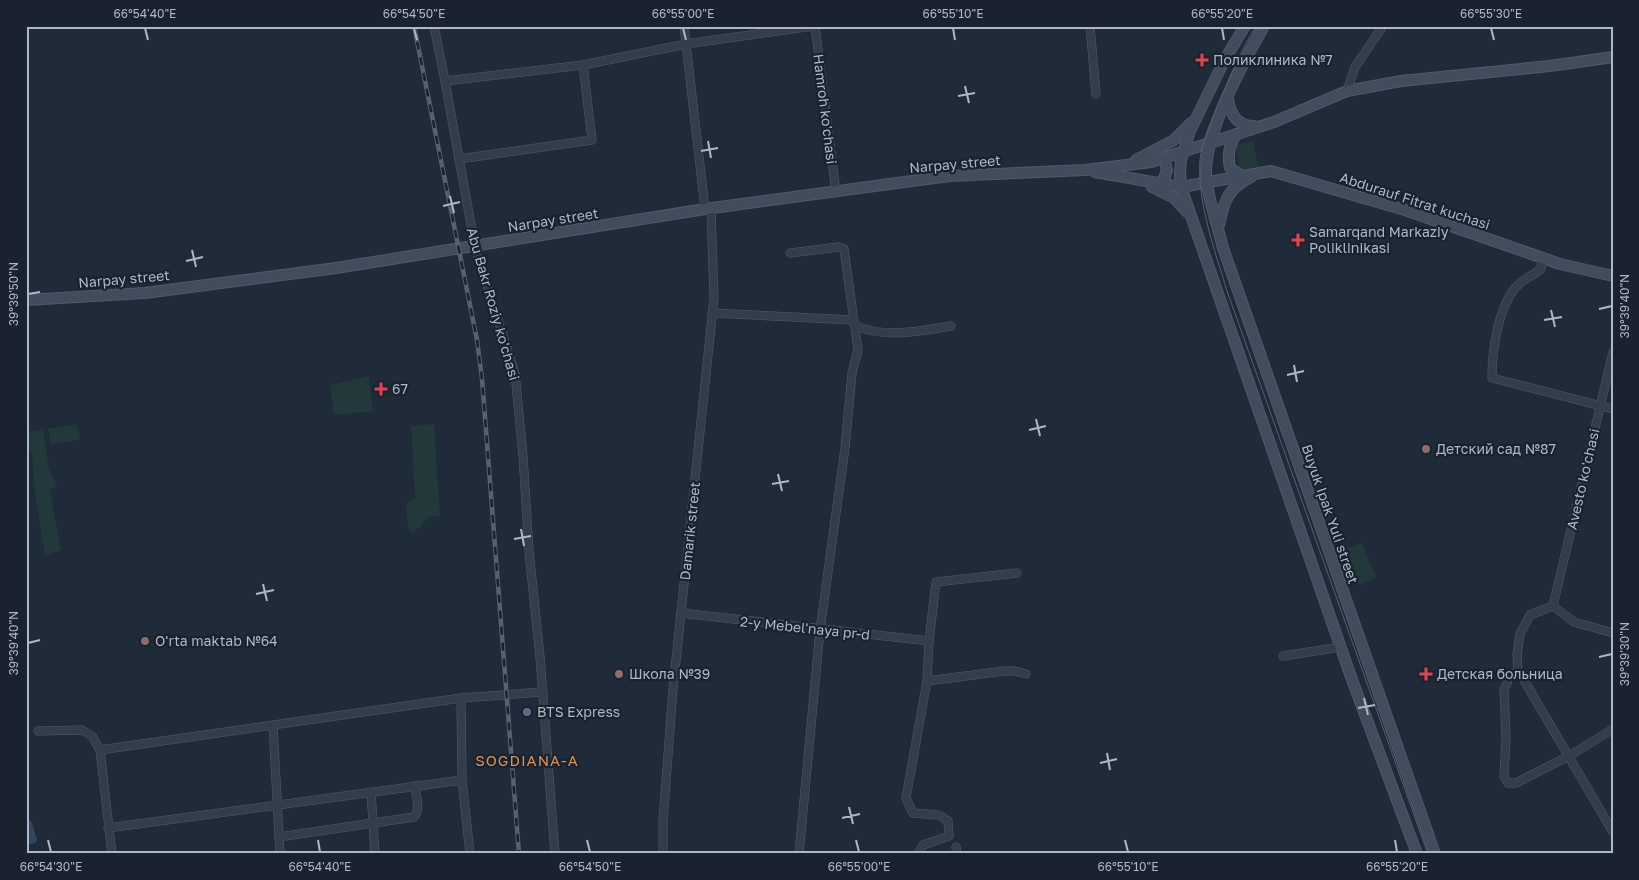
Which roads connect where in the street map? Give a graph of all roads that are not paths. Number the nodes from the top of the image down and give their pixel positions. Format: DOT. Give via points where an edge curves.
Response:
graph roads {
  1 [pos="434,26"];
  2 [pos="684,26"];
  3 [pos="814,26"];
  4 [pos="1090,26"];
  5 [pos="1245,26"];
  6 [pos="1264,26"];
  7 [pos="1383,26"];
  8 [pos="686,44"];
  9 [pos="1613,57"];
  10 [pos="582,65"];
  11 [pos="445,81"];
  12 [pos="1347,91"];
  13 [pos="1096,94"];
  14 [pos="1228,98"];
  15 [pos="1197,117"];
  16 [pos="1260,126"];
  17 [pos="1236,134"];
  18 [pos="1209,144"];
  19 [pos="1183,153"];
  20 [pos="1164,158"];
  21 [pos="459,160"];
  22 [pos="1124,165"];
  23 [pos="1085,170"];
  24 [pos="1260,173"];
  25 [pos="1242,176"];
  26 [pos="1133,179"];
  27 [pos="1207,182"];
  28 [pos="1162,185"];
  29 [pos="1181,187"];
  30 [pos="836,192"];
  31 [pos="708,209"];
  32 [pos="1191,216"];
  33 [pos="1218,228"];
  34 [pos="475,247"];
  35 [pos="790,253"];
  36 [pos="1543,257"];
  37 [pos="1613,276"];
  38 [pos="26,300"];
  39 [pos="712,313"];
  40 [pos="854,322"];
  41 [pos="951,326"];
  42 [pos="1613,352"];
  43 [pos="1600,405"];
  44 [pos="1613,408"];
  45 [pos="1017,573"];
  46 [pos="1553,606"];
  47 [pos="681,613"];
  48 [pos="820,630"];
  49 [pos="1613,633"];
  50 [pos="929,641"];
  51 [pos="1341,647"];
  52 [pos="1283,656"];
  53 [pos="1518,670"];
  54 [pos="1026,674"];
  55 [pos="927,681"];
  56 [pos="543,692"];
  57 [pos="461,698"];
  58 [pos="273,725"];
  59 [pos="1613,729"];
  60 [pos="38,731"];
  61 [pos="100,750"];
  62 [pos="1569,756"];
  63 [pos="462,780"];
  64 [pos="415,786"];
  65 [pos="371,792"];
  66 [pos="278,804"];
  67 [pos="373,823"];
  68 [pos="108,828"];
  69 [pos="1612,828"];
  70 [pos="279,837"];
  71 [pos="112,854"];
  72 [pos="280,854"];
  73 [pos="375,854"];
  74 [pos="470,854"];
  75 [pos="555,854"];
  76 [pos="662,854"];
  77 [pos="799,854"];
  78 [pos="918,854"];
  79 [pos="1417,854"];
  80 [pos="1435,854"];
  1 -- 11 [label="street, Abu Bakr Roziy ko'chasi"];
  2 -- 8 [label="street, Damarik street"];
  3 -- 8 [label="street"];
  3 -- 30 [label="street, Hamroh ko'chasi"];
  4 -- 13 [label="street"];
  5 -- 15 [label="main road"];
  6 -- 14 [label="main road, Buyuk Ipak Yuli street"];
  7 -- 12 [label="street" via="1355,68"];
  8 -- 10 [label="street"];
  8 -- 31 [label="street, Damarik street"];
  9 -- 12 [label="main road, Narpay street" via="1401,81"];
  10 -- 11 [label="street"];
  10 -- 21 [label="street" via="592,140"];
  11 -- 21 [label="street, Abu Bakr Roziy ko'chasi"];
  12 -- 16 [label="main road, Narpay street"];
  14 -- 16 [label="main road" via="1232,113 1242,125"];
  14 -- 18 [label="main road, Buyuk Ipak Yuli street"];
  15 -- 19 [label="main road"];
  15 -- 22 [label="main road" via="1174,140"];
  16 -- 17 [label="main road, Narpay street"];
  17 -- 18 [label="main road, Narpay street"];
  17 -- 25 [label="main road" via="1228,156 1230,168"];
  18 -- 19 [label="main road, Narpay street"];
  18 -- 27 [label="main road, Buyuk Ipak Yuli street"];
  19 -- 20 [label="main road, Narpay street"];
  19 -- 29 [label="main road"];
  20 -- 22 [label="main road, Narpay street"];
  20 -- 28 [label="main road" via="1167,170"];
  21 -- 34 [label="street, Abu Bakr Roziy ko'chasi"];
  22 -- 23 [label="main road, Narpay street"];
  23 -- 26 [label="main road, Narpay street"];
  23 -- 30 [label="main road, Narpay street" via="949,176"];
  24 -- 25 [label="main road, Abdurauf Fitrat kuchasi"];
  24 -- 33 [label="main road" via="1234,187 1227,197"];
  24 -- 36 [label="main road, Abdurauf Fitrat kuchasi" via="1271,171 1396,207"];
  25 -- 27 [label="main road, Abdurauf Fitrat kuchasi"];
  26 -- 28 [label="main road, Narpay street"];
  26 -- 32 [label="main road" via="1169,195"];
  27 -- 29 [label="main road, Narpay street"];
  27 -- 33 [label="main road, Buyuk Ipak Yuli street"];
  28 -- 29 [label="main road, Narpay street"];
  29 -- 32 [label="main road"];
  30 -- 31 [label="main road, Narpay street"];
  31 -- 34 [label="main road, Narpay street"];
  31 -- 39 [label="street, Damarik street" via="714,298"];
  32 -- 51 [label="main road"];
  33 -- 80 [label="main road, Buyuk Ipak Yuli street"];
  34 -- 38 [label="main road, Narpay street" via="145,293"];
  34 -- 56 [label="street, Abu Bakr Roziy ko'chasi" via="515,373 528,551"];
  35 -- 40 [label="street" via="844,249"];
  36 -- 37 [label="main road, Abdurauf Fitrat kuchasi"];
  36 -- 43 [label="street" via="1541,269 1510,295 1501,317 1492,357 1492,378"];
  39 -- 40 [label="street"];
  39 -- 47 [label="street, Damarik street"];
  40 -- 41 [label="street" via="867,331 880,333"];
  40 -- 48 [label="street" via="858,350 852,374"];
  42 -- 43 [label="street, Avesto ko'chasi"];
  43 -- 44 [label="street"];
  43 -- 46 [label="street, Avesto ko'chasi"];
  45 -- 50 [label="street" via="936,582"];
  46 -- 49 [label="street" via="1574,622"];
  46 -- 53 [label="street" via="1530,615 1520,634"];
  47 -- 48 [label="street, 2-y Mebel'naya pr-d"];
  47 -- 76 [label="street, Damarik street"];
  48 -- 50 [label="street, 2-y Mebel'naya pr-d"];
  48 -- 77 [label="street"];
  50 -- 55 [label="street"];
  51 -- 52 [label="street"];
  51 -- 79 [label="main road"];
  53 -- 62 [label="street"];
  53 -- 62 [label="street" via="1509,678 1504,690 1504,776 1508,783 1516,783"];
  54 -- 55 [label="street" via="1004,671"];
  55 -- 78 [label="street" via="906,798 913,813 938,815 948,821 948,836 923,845"];
  56 -- 57 [label="street"];
  56 -- 75 [label="street, Abu Bakr Roziy ko'chasi"];
  57 -- 58 [label="street"];
  57 -- 63 [label="street"];
  58 -- 61 [label="street"];
  58 -- 66 [label="street"];
  59 -- 62 [label="street"];
  60 -- 61 [label="street" via="82,730 92,736"];
  61 -- 68 [label="street"];
  62 -- 69 [label="street"];
  63 -- 64 [label="street"];
  63 -- 74 [label="street"];
  64 -- 65 [label="street"];
  64 -- 67 [label="street" via="418,806 414,817"];
  65 -- 66 [label="street"];
  65 -- 67 [label="street"];
  66 -- 68 [label="street"];
  66 -- 70 [label="street"];
  67 -- 70 [label="street"];
  67 -- 73 [label="street"];
  68 -- 71 [label="street"];
  70 -- 72 [label="street"];
}
